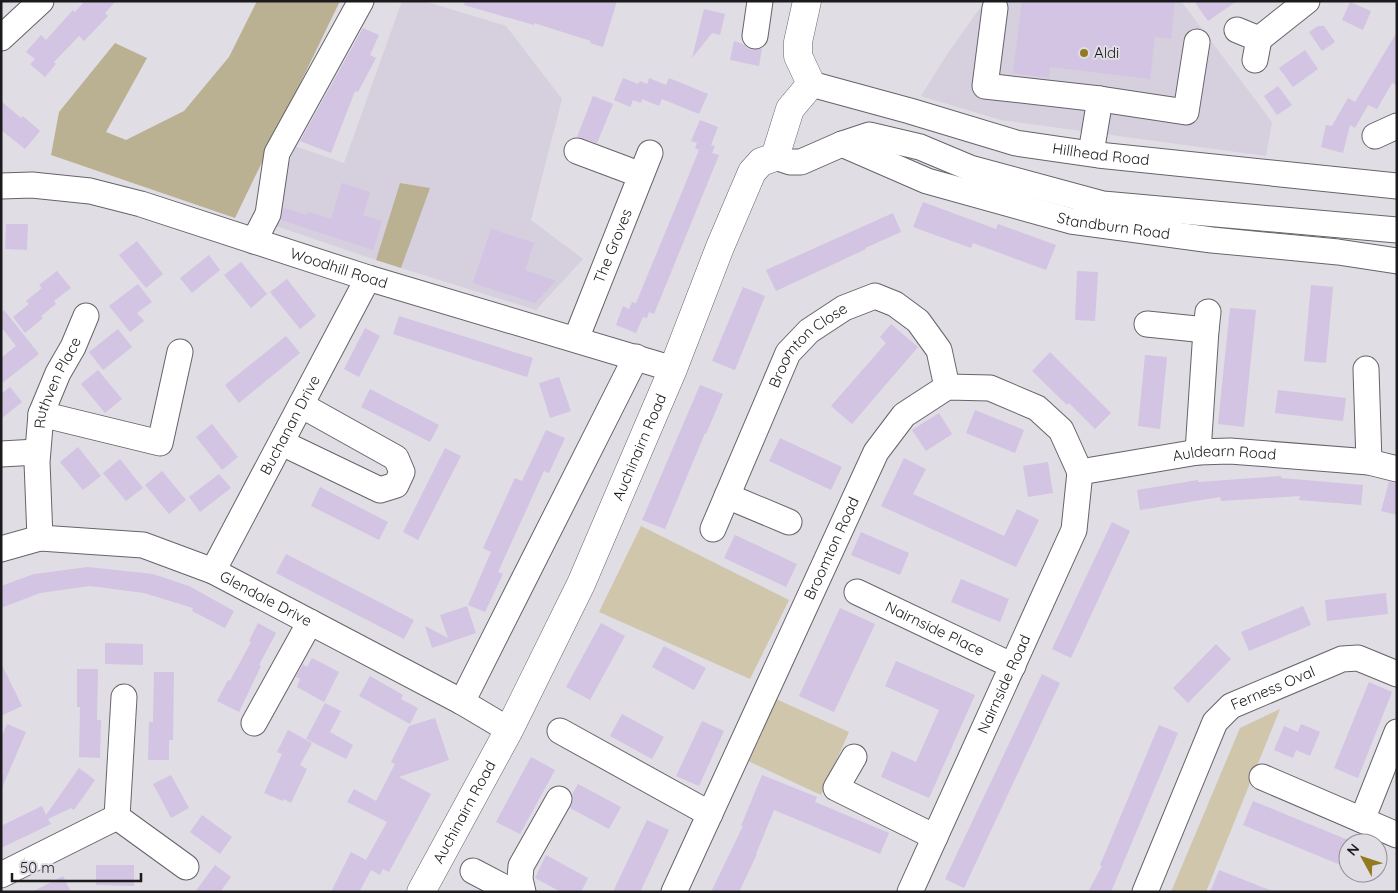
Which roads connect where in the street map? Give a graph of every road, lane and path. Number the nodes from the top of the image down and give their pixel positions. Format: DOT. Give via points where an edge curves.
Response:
graph roads {
  1 [pos="41,1"];
  2 [pos="361,1"];
  3 [pos="760,1"];
  4 [pos="807,1"];
  5 [pos="1307,1"];
  6 [pos="995,8"];
  7 [pos="755,36"];
  8 [pos="1,38"];
  9 [pos="1197,42"];
  10 [pos="1250,43"];
  11 [pos="811,84"];
  12 [pos="1100,99"];
  13 [pos="842,144"];
  14 [pos="577,151"];
  15 [pos="1091,154"];
  16 [pos="775,157"];
  17 [pos="1,186"];
  18 [pos="1397,186"];
  19 [pos="1397,230"];
  20 [pos="254,242"];
  21 [pos="1397,261"];
  22 [pos="368,278"];
  23 [pos="86,316"];
  24 [pos="1147,324"];
  25 [pos="576,340"];
  26 [pos="180,352"];
  27 [pos="636,357"];
  28 [pos="673,369"];
  29 [pos="1366,369"];
  30 [pos="948,387"];
  31 [pos="301,405"];
  32 [pos="42,414"];
  33 [pos="282,443"];
  34 [pos="37,452"];
  35 [pos="1198,452"];
  36 [pos="1,454"];
  37 [pos="1369,462"];
  38 [pos="1397,469"];
  39 [pos="1080,472"];
  40 [pos="727,496"];
  41 [pos="789,522"];
  42 [pos="713,530"];
  43 [pos="40,538"];
  44 [pos="1,549"];
  45 [pos="213,571"];
  46 [pos="857,592"];
  47 [pos="310,622"];
  48 [pos="1013,666"];
  49 [pos="1397,674"];
  50 [pos="124,697"];
  51 [pos="462,702"];
  52 [pos="254,722"];
  53 [pos="509,730"];
  54 [pos="560,731"];
  55 [pos="1397,732"];
  56 [pos="854,757"];
  57 [pos="1262,777"];
  58 [pos="560,799"];
  59 [pos="710,814"];
  60 [pos="117,817"];
  61 [pos="1362,820"];
  62 [pos="1397,835"];
  63 [pos="936,837"];
  64 [pos="186,867"];
  65 [pos="473,871"];
  66 [pos="1,875"];
  67 [pos="421,892"];
  68 [pos="513,892"];
  69 [pos="523,892"];
  70 [pos="674,892"];
  71 [pos="910,892"];
  72 [pos="1145,892"];
  1 -- 8 [label="street"];
  2 -- 20 [label="street" via="277,153 268,214"];
  3 -- 7 [label="street"];
  4 -- 11 [label="main road" via="798,56"];
  5 -- 10 [label="street"];
  6 -- 12 [label="street" via="985,86"];
  9 -- 12 [label="street" via="1186,112"];
  11 -- 15 [label="street, Hillhead Road" via="1016,143"];
  11 -- 16 [label="main road" via="790,109"];
  12 -- 15 [label="street"];
  13 -- 16 [label="street, Standburn Road" via="801,162"];
  13 -- 19 [label="street, Standburn Road" via="869,135 912,145 970,168 1103,204"];
  13 -- 21 [label="street, Standburn Road" via="927,181 1071,221"];
  14 -- 25 [label="street, The Groves" via="645,164"];
  15 -- 18 [label="street, Hillhead Road"];
  16 -- 28 [label="main road, Auchinairn Road" via="761,162 752,172"];
  17 -- 20 [label="street, Woodhill Road" via="32,185 90,191 141,204"];
  20 -- 22 [label="street, Woodhill Road"];
  22 -- 25 [label="street, Woodhill Road"];
  22 -- 31 [label="street, Buchanan Drive"];
  23 -- 32 [label="street, Ruthven Place"];
  24 -- 35 [label="street" via="1207,321"];
  25 -- 27 [label="street, Woodhill Road"];
  26 -- 32 [label="street" via="160,442"];
  27 -- 28 [label="street, Woodhill Road"];
  27 -- 51 [label="street"];
  28 -- 53 [label="main road, Auchinairn Road" via="581,584"];
  29 -- 37 [label="street"];
  30 -- 39 [label="street" via="990,388 1037,408 1061,430"];
  30 -- 40 [label="street, Broomton Close" via="939,350 918,321 896,304 875,296 844,308 809,330 788,353"];
  30 -- 59 [label="street, Broomton Road" via="904,415 876,452"];
  31 -- 33 [label="street, Buchanan Drive"];
  31 -- 33 [label="street" via="396,458 402,472 396,485 380,490"];
  32 -- 34 [label="street, Ruthven Place"];
  33 -- 45 [label="street, Buchanan Drive"];
  34 -- 36 [label="street, Ruthven Place"];
  34 -- 43 [label="street, Ruthven Place"];
  35 -- 37 [label="street, Auldearn Road" via="1230,451"];
  35 -- 39 [label="street, Auldearn Road"];
  37 -- 38 [label="street, Auldearn Road"];
  39 -- 48 [label="street, Nairnside Road" via="1074,530"];
  40 -- 41 [label="street"];
  40 -- 42 [label="street, Broomton Close"];
  43 -- 44 [label="street, Glendale Drive"];
  43 -- 45 [label="street, Glendale Drive" via="143,545"];
  45 -- 47 [label="street, Glendale Drive"];
  46 -- 48 [label="street, Nairnside Place"];
  47 -- 51 [label="street, Glendale Drive"];
  47 -- 52 [label="street"];
  48 -- 63 [label="street, Nairnside Road"];
  49 -- 72 [label="street, Ferness Oval" via="1358,658 1342,658 1231,706 1215,722"];
  50 -- 60 [label="street"];
  51 -- 53 [label="street, Glendale Drive"];
  53 -- 67 [label="main road, Auchinairn Road"];
  54 -- 59 [label="street"];
  55 -- 61 [label="street"];
  56 -- 63 [label="street" via="836,788"];
  57 -- 61 [label="street"];
  58 -- 69 [label="street" via="522,866"];
  59 -- 70 [label="street, Broomton Road"];
  60 -- 64 [label="street"];
  60 -- 66 [label="street"];
  61 -- 62 [label="street"];
  63 -- 71 [label="street, Nairnside Road"];
  65 -- 68 [label="street"];
}
